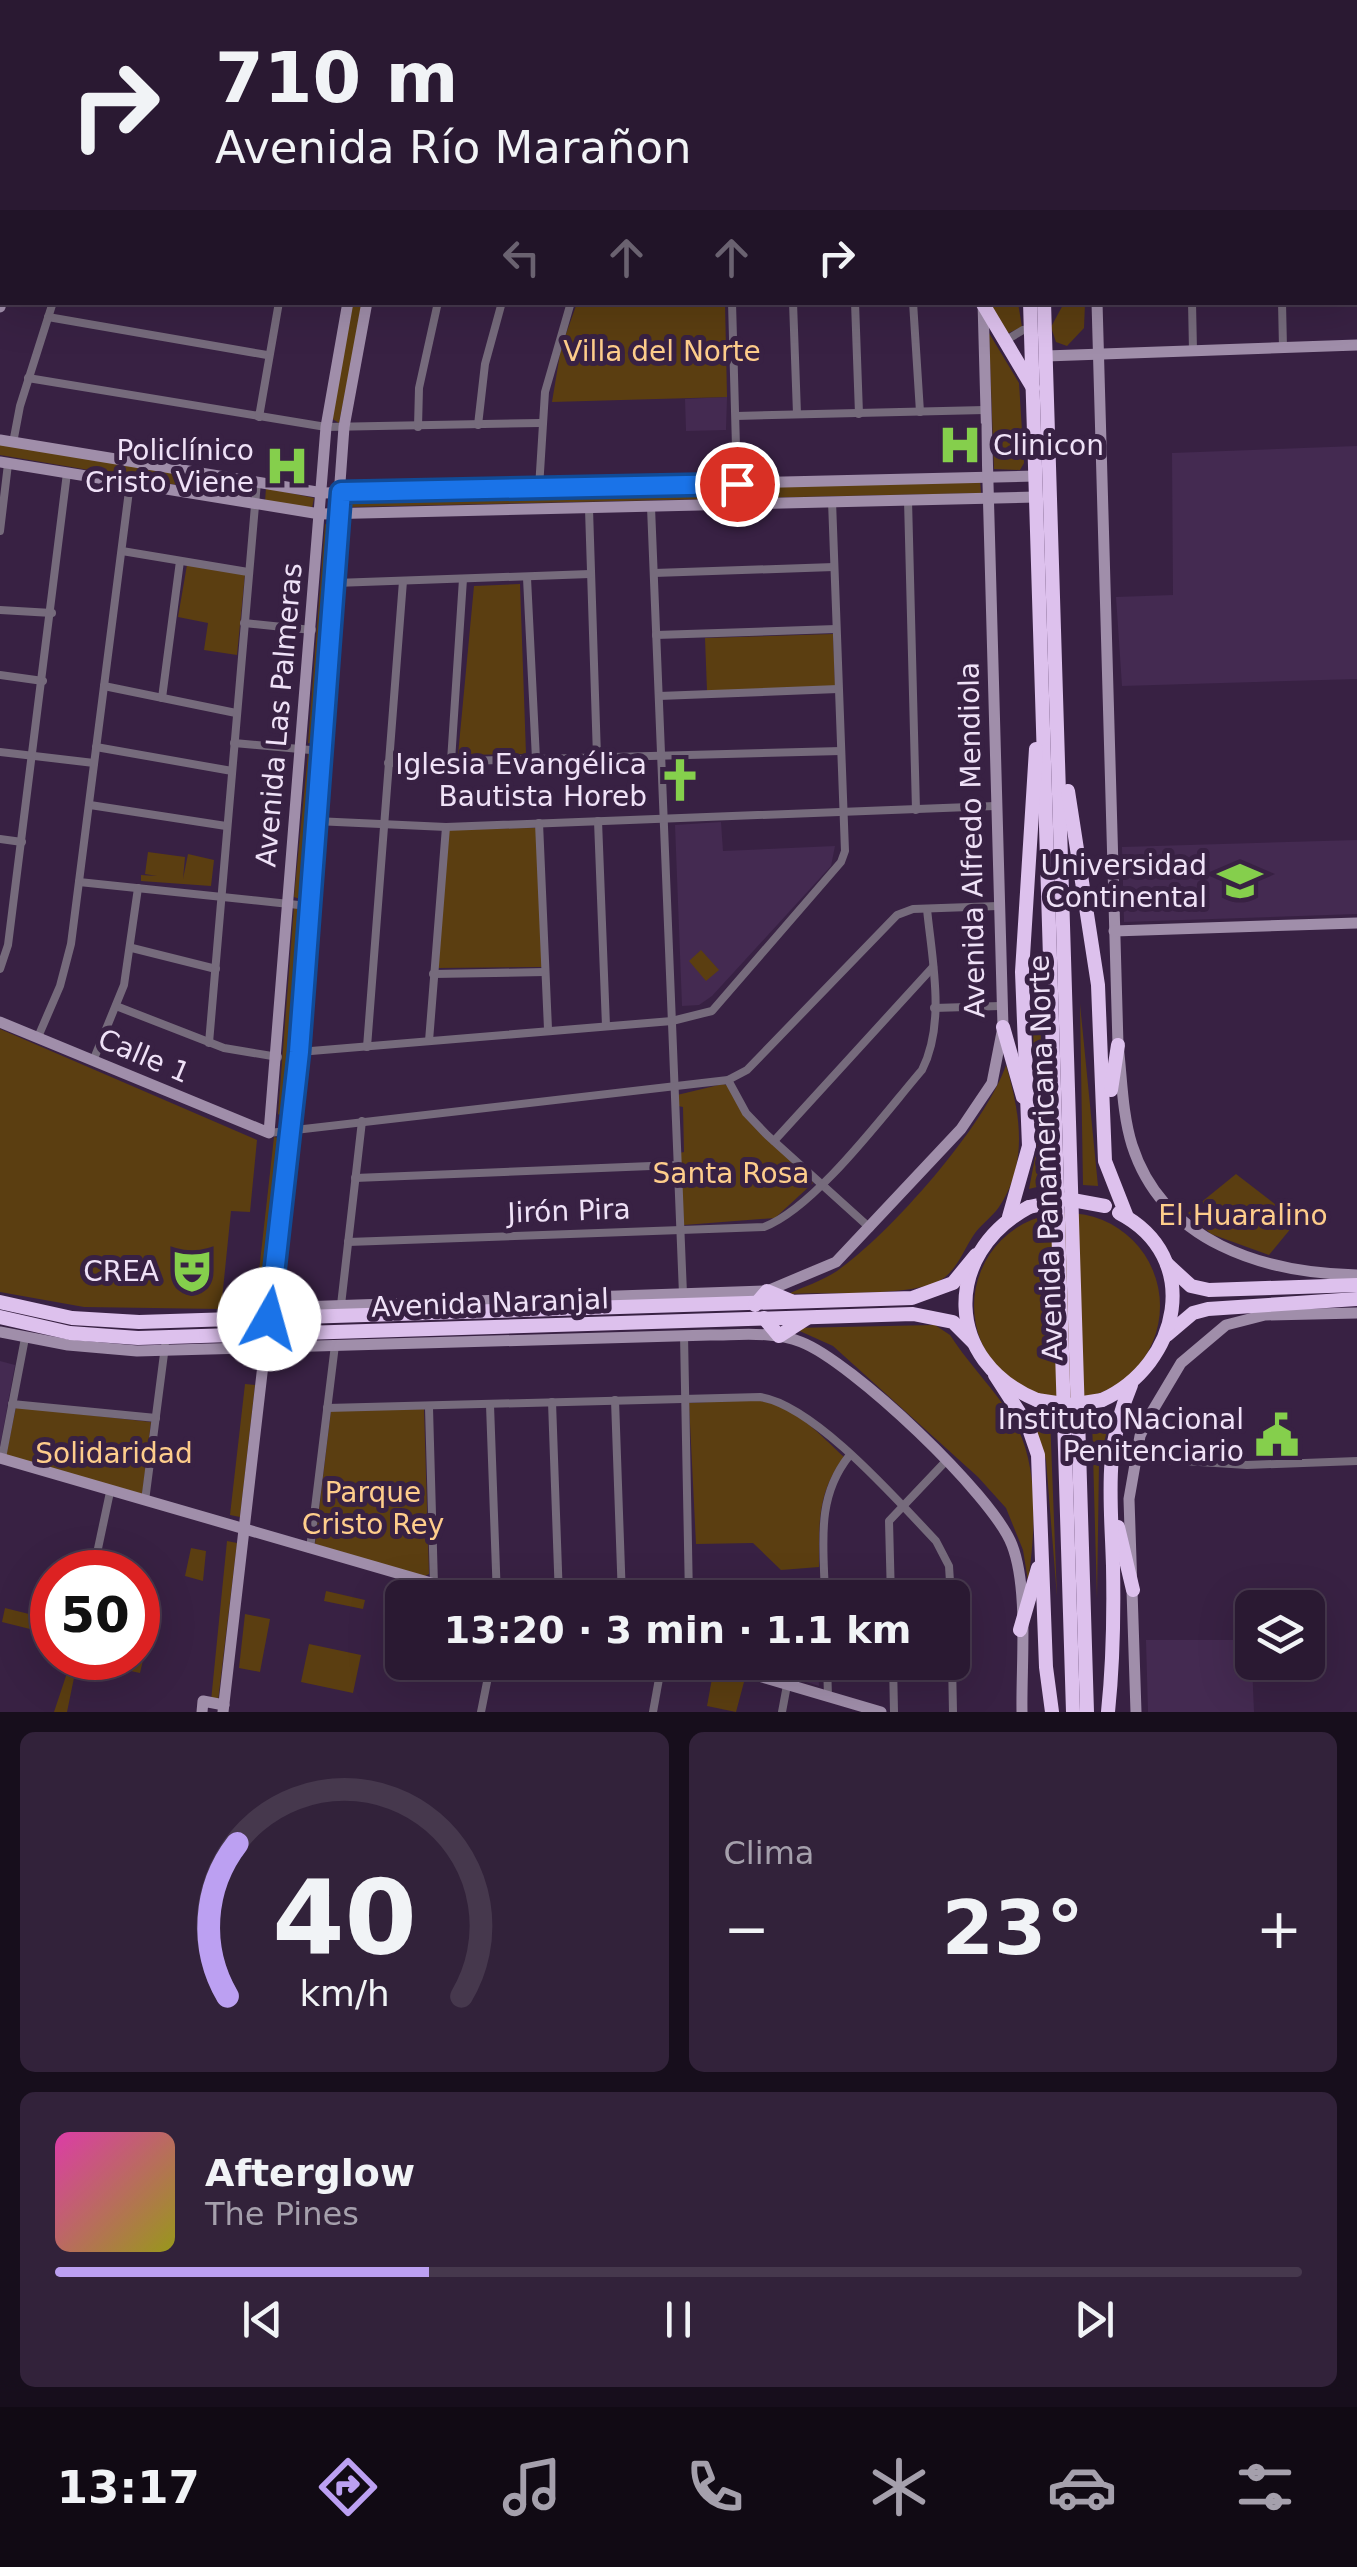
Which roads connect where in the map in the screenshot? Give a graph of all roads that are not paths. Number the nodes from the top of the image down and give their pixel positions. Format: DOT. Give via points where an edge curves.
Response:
graph roads {
  1 [pos="52,305"];
  2 [pos="278,305"];
  3 [pos="347,305"];
  4 [pos="366,305"];
  5 [pos="437,305"];
  6 [pos="501,305"];
  7 [pos="570,305"];
  8 [pos="732,305"];
  9 [pos="793,305"];
  10 [pos="855,305"];
  11 [pos="913,305"];
  12 [pos="982,305"];
  13 [pos="983,305"];
  14 [pos="1030,305"];
  15 [pos="1050,305"];
  16 [pos="1097,305"];
  17 [pos="1192,305"];
  18 [pos="1282,305"];
  19 [pos="48,317"];
  20 [pos="1023,330"];
  21 [pos="1003,342"];
  22 [pos="1357,346"];
  23 [pos="1283,348"];
  24 [pos="1194,351"];
  25 [pos="1100,354"];
  26 [pos="267,355"];
  27 [pos="1046,356"];
  28 [pos="28,378"];
  29 [pos="1033,388"];
  30 [pos="985,410"];
  31 [pos="920,412"];
  32 [pos="797,414"];
  33 [pos="859,414"];
  34 [pos="736,416"];
  35 [pos="260,417"];
  36 [pos="540,423"];
  37 [pos="478,425"];
  38 [pos="326,426"];
  39 [pos="418,426"];
  40 [pos="344,427"];
  41 [pos="7,441"];
  42 [pos="4,463"];
  43 [pos="68,472"];
  44 [pos="1036,476"];
  45 [pos="988,477"];
  46 [pos="257,482"];
  47 [pos="130,483"];
  48 [pos="737,484"];
  49 [pos="538,488"];
  50 [pos="323,492"];
  51 [pos="341,492"];
  52 [pos="989,497"];
  53 [pos="1036,497"];
  54 [pos="908,498"];
  55 [pos="832,500"];
  56 [pos="255,505"];
  57 [pos="651,506"];
  58 [pos="589,509"];
  59 [pos="320,514"];
  60 [pos="340,514"];
  61 [pos="0,531"];
  62 [pos="122,551"];
  63 [pos="180,560"];
  64 [pos="834,567"];
  65 [pos="248,572"];
  66 [pos="654,572"];
  67 [pos="590,574"];
  68 [pos="527,578"];
  69 [pos="462,579"];
  70 [pos="403,581"];
  71 [pos="335,582"];
  72 [pos="0,610"];
  73 [pos="52,613"];
  74 [pos="244,623"];
  75 [pos="312,630"];
  76 [pos="836,630"];
  77 [pos="656,635"];
  78 [pos="0,674"];
  79 [pos="43,682"];
  80 [pos="104,686"];
  81 [pos="838,689"];
  82 [pos="659,696"];
  83 [pos="162,698"];
  84 [pos="1057,706"];
  85 [pos="236,713"];
  86 [pos="1042,714"];
  87 [pos="234,743"];
  88 [pos="96,747"];
  89 [pos="302,750"];
  90 [pos="321,751"];
  91 [pos="841,751"];
  92 [pos="0,752"];
  93 [pos="34,756"];
  94 [pos="661,756"];
  95 [pos="597,757"];
  96 [pos="536,759"];
  97 [pos="451,762"];
  98 [pos="94,763"];
  99 [pos="388,763"];
  100 [pos="232,771"];
  101 [pos="90,805"];
  102 [pos="995,806"];
  103 [pos="916,810"];
  104 [pos="844,814"];
  105 [pos="664,818"];
  106 [pos="598,820"];
  107 [pos="316,821"];
  108 [pos="540,823"];
  109 [pos="226,826"];
  110 [pos="383,826"];
  111 [pos="446,826"];
  112 [pos="0,839"];
  113 [pos="22,842"];
  114 [pos="79,882"];
  115 [pos="138,888"];
  116 [pos="221,896"];
  117 [pos="288,904"];
  118 [pos="308,906"];
  119 [pos="998,906"];
  120 [pos="927,909"];
  121 [pos="1357,923"];
  122 [pos="1114,930"];
  123 [pos="132,948"];
  124 [pos="3,955"];
  125 [pos="933,967"];
  126 [pos="0,969"];
  127 [pos="216,969"];
  128 [pos="545,972"];
  129 [pos="433,974"];
  130 [pos="912,990"];
  131 [pos="934,1003"];
  132 [pos="116,1006"];
  133 [pos="1000,1006"];
  134 [pos="672,1021"];
  135 [pos="0,1022"];
  136 [pos="606,1026"];
  137 [pos="1003,1027"];
  138 [pos="548,1030"];
  139 [pos="38,1037"];
  140 [pos="428,1042"];
  141 [pos="209,1043"];
  142 [pos="1118,1045"];
  143 [pos="367,1047"];
  144 [pos="299,1052"];
  145 [pos="278,1058"];
  146 [pos="93,1062"];
  147 [pos="728,1080"];
  148 [pos="673,1088"];
  149 [pos="1030,1112"];
  150 [pos="362,1121"];
  151 [pos="1104,1125"];
  152 [pos="288,1132"];
  153 [pos="269,1134"];
  154 [pos="774,1140"];
  155 [pos="676,1165"];
  156 [pos="355,1178"];
  157 [pos="821,1184"];
  158 [pos="1127,1217"];
  159 [pos="1009,1218"];
  160 [pos="870,1228"];
  161 [pos="678,1230"];
  162 [pos="348,1242"];
  163 [pos="976,1256"];
  164 [pos="1164,1261"];
  165 [pos="1357,1275"];
  166 [pos="786,1285"];
  167 [pos="1357,1285"];
  168 [pos="767,1291"];
  169 [pos="682,1294"];
  170 [pos="1357,1299"];
  171 [pos="0,1302"];
  172 [pos="796,1303"];
  173 [pos="340,1306"];
  174 [pos="759,1312"];
  175 [pos="1357,1312"];
  176 [pos="0,1317"];
  177 [pos="808,1318"];
  178 [pos="246,1327"];
  179 [pos="268,1327"];
  180 [pos="0,1332"];
  181 [pos="684,1335"];
  182 [pos="779,1336"];
  183 [pos="1167,1336"];
  184 [pos="25,1338"];
  185 [pos="973,1342"];
  186 [pos="166,1344"];
  187 [pos="335,1346"];
  188 [pos="996,1375"];
  189 [pos="1131,1385"];
  190 [pos="684,1398"];
  191 [pos="615,1400"];
  192 [pos="552,1402"];
  193 [pos="12,1404"];
  194 [pos="490,1405"];
  195 [pos="326,1408"];
  196 [pos="429,1408"];
  197 [pos="156,1418"];
  198 [pos="849,1456"];
  199 [pos="1,1458"];
  200 [pos="1136,1458"];
  201 [pos="945,1462"];
  202 [pos="1357,1462"];
  203 [pos="110,1492"];
  204 [pos="1109,1492"];
  205 [pos="145,1502"];
  206 [pos="903,1506"];
  207 [pos="245,1530"];
  208 [pos="98,1550"];
  209 [pos="310,1550"];
  210 [pos="1042,1553"];
  211 [pos="416,1580"];
  212 [pos="434,1580"];
  213 [pos="496,1580"];
  214 [pos="559,1580"];
  215 [pos="621,1580"];
  216 [pos="689,1580"];
  217 [pos="826,1580"];
  218 [pos="891,1580"];
  219 [pos="949,1580"];
  220 [pos="1133,1590"];
  221 [pos="1020,1630"];
  222 [pos="487,1680"];
  223 [pos="659,1680"];
  224 [pos="770,1680"];
  225 [pos="828,1680"];
  226 [pos="893,1680"];
  227 [pos="952,1680"];
  228 [pos="787,1685"];
  229 [pos="828,1697"];
  230 [pos="203,1707"];
  231 [pos="223,1709"];
  232 [pos="481,1712"];
  233 [pos="653,1712"];
  234 [pos="782,1712"];
  235 [pos="882,1712"];
  236 [pos="894,1712"];
  237 [pos="953,1712"];
  238 [pos="1022,1712"];
  239 [pos="1052,1712"];
  240 [pos="1073,1712"];
  241 [pos="1087,1712"];
  242 [pos="1108,1712"];
  243 [pos="1136,1712"];
  1 -- 19 [label="street"];
  2 -- 26 [label="street"];
  3 -- 38 [label="main road, Avenida Las Palmeras"];
  4 -- 40 [label="main road, Avenida Las Palmeras"];
  5 -- 39 [label="street" via="419,388"];
  6 -- 37 [label="street"];
  7 -- 36 [label="street"];
  8 -- 34 [label="street"];
  9 -- 32 [label="street"];
  10 -- 33 [label="street"];
  11 -- 31 [label="street"];
  12 -- 30 [label="main road, Avenida Alfredo Mendiola"];
  13 -- 21 [label="highway"];
  14 -- 29 [label="highway, Avenida Panamericana Norte"];
  15 -- 27 [label="highway, Avenida Panamericana Norte"];
  16 -- 25 [label="main road"];
  17 -- 24 [label="street"];
  18 -- 23 [label="street"];
  19 -- 26 [label="street"];
  19 -- 28 [label="street"];
  20 -- 21 [label="street"];
  21 -- 29 [label="highway"];
  22 -- 23 [label="main road"];
  23 -- 24 [label="main road"];
  24 -- 25 [label="main road"];
  25 -- 27 [label="main road"];
  25 -- 122 [label="main road"];
  26 -- 35 [label="street"];
  27 -- 84 [label="highway, Avenida Panamericana Norte"];
  28 -- 35 [label="street"];
  28 -- 41 [label="street"];
  29 -- 44 [label="highway, Avenida Panamericana Norte"];
  30 -- 31 [label="street"];
  30 -- 45 [label="main road, Avenida Alfredo Mendiola"];
  31 -- 33 [label="street"];
  32 -- 33 [label="street"];
  32 -- 34 [label="street"];
  34 -- 48 [label="street"];
  35 -- 38 [label="street"];
  36 -- 37 [label="street"];
  36 -- 49 [label="street"];
  37 -- 39 [label="street"];
  38 -- 40 [label="street"];
  38 -- 50 [label="main road, Avenida Las Palmeras"];
  39 -- 40 [label="street"];
  40 -- 51 [label="main road, Avenida Las Palmeras"];
  41 -- 46 [label="main road"];
  42 -- 43 [label="main road"];
  42 -- 61 [label="street"];
  43 -- 47 [label="main road"];
  43 -- 73 [label="street"];
  44 -- 45 [label="main road"];
  44 -- 53 [label="highway, Avenida Panamericana Norte"];
  45 -- 48 [label="main road"];
  45 -- 52 [label="main road, Avenida Alfredo Mendiola"];
  46 -- 50 [label="main road"];
  46 -- 56 [label="street"];
  47 -- 56 [label="main road"];
  47 -- 62 [label="street"];
  48 -- 49 [label="main road"];
  49 -- 51 [label="main road"];
  50 -- 51 [label="main road"];
  50 -- 59 [label="main road, Avenida Las Palmeras"];
  51 -- 60 [label="main road, Avenida Las Palmeras"];
  52 -- 53 [label="main road"];
  52 -- 54 [label="main road"];
  52 -- 102 [label="main road, Avenida Alfredo Mendiola"];
  53 -- 86 [label="highway, Avenida Panamericana Norte"];
  54 -- 55 [label="main road"];
  54 -- 103 [label="street"];
  55 -- 57 [label="main road"];
  55 -- 64 [label="street"];
  56 -- 59 [label="main road"];
  56 -- 65 [label="street"];
  57 -- 58 [label="main road"];
  57 -- 66 [label="street"];
  58 -- 60 [label="main road"];
  58 -- 67 [label="street"];
  59 -- 60 [label="main road"];
  59 -- 75 [label="main road, Avenida Las Palmeras"];
  60 -- 71 [label="main road, Avenida Las Palmeras"];
  62 -- 63 [label="street"];
  62 -- 80 [label="street"];
  63 -- 65 [label="street"];
  63 -- 83 [label="street"];
  64 -- 66 [label="street"];
  64 -- 76 [label="street"];
  65 -- 74 [label="street"];
  66 -- 77 [label="street"];
  67 -- 68 [label="street"];
  67 -- 95 [label="street"];
  68 -- 69 [label="street"];
  68 -- 96 [label="street"];
  69 -- 70 [label="street"];
  69 -- 97 [label="street"];
  70 -- 71 [label="street"];
  70 -- 99 [label="street"];
  71 -- 90 [label="main road, Avenida Las Palmeras"];
  72 -- 73 [label="street"];
  73 -- 79 [label="street"];
  74 -- 75 [label="street"];
  74 -- 85 [label="street"];
  75 -- 89 [label="main road, Avenida Las Palmeras"];
  76 -- 77 [label="street"];
  76 -- 81 [label="street"];
  77 -- 82 [label="street"];
  78 -- 79 [label="street"];
  79 -- 93 [label="street"];
  80 -- 83 [label="street"];
  80 -- 88 [label="street"];
  81 -- 82 [label="street"];
  81 -- 91 [label="street"];
  82 -- 94 [label="street"];
  83 -- 85 [label="street"];
  84 -- 151 [label="highway" via="1098,985"];
  84 -- 241 [label="highway, Avenida Panamericana Norte"];
  85 -- 87 [label="street"];
  86 -- 149 [label="highway" via="1022,945"];
  86 -- 240 [label="highway, Avenida Panamericana Norte"];
  87 -- 89 [label="street"];
  87 -- 100 [label="street"];
  88 -- 98 [label="street"];
  88 -- 100 [label="street"];
  89 -- 90 [label="street"];
  89 -- 117 [label="main road, Avenida Las Palmeras"];
  90 -- 107 [label="main road, Avenida Las Palmeras"];
  91 -- 94 [label="street"];
  91 -- 104 [label="street"];
  92 -- 93 [label="street"];
  93 -- 98 [label="street"];
  93 -- 113 [label="street"];
  94 -- 95 [label="street"];
  94 -- 105 [label="street"];
  95 -- 96 [label="street"];
  96 -- 97 [label="street"];
  97 -- 99 [label="street"];
  98 -- 101 [label="street"];
  99 -- 110 [label="street"];
  100 -- 109 [label="street"];
  101 -- 109 [label="street"];
  101 -- 114 [label="street"];
  102 -- 103 [label="street"];
  102 -- 119 [label="main road, Avenida Alfredo Mendiola"];
  103 -- 104 [label="street"];
  104 -- 105 [label="street"];
  104 -- 134 [label="street" via="841,862 712,1012"];
  105 -- 106 [label="street"];
  105 -- 134 [label="street"];
  106 -- 108 [label="street"];
  106 -- 136 [label="street"];
  107 -- 110 [label="street"];
  107 -- 118 [label="main road, Avenida Las Palmeras"];
  108 -- 111 [label="street"];
  108 -- 128 [label="street"];
  109 -- 116 [label="street"];
  110 -- 111 [label="street"];
  110 -- 143 [label="street"];
  111 -- 129 [label="street"];
  112 -- 113 [label="street"];
  113 -- 124 [label="street"];
  114 -- 115 [label="street"];
  114 -- 139 [label="street" via="68,960"];
  115 -- 116 [label="street"];
  115 -- 123 [label="street"];
  116 -- 117 [label="street"];
  116 -- 127 [label="street"];
  117 -- 118 [label="street"];
  117 -- 145 [label="main road, Avenida Las Palmeras"];
  118 -- 144 [label="main road, Avenida Las Palmeras"];
  119 -- 120 [label="street"];
  119 -- 133 [label="main road, Avenida Alfredo Mendiola"];
  120 -- 125 [label="street, Jirón Pira"];
  120 -- 147 [label="street" via="905,910 888,921 760,1058"];
  121 -- 122 [label="main road"];
  122 -- 142 [label="main road"];
  123 -- 127 [label="street"];
  123 -- 132 [label="street"];
  124 -- 126 [label="street"];
  125 -- 130 [label="street"];
  125 -- 131 [label="street, Jirón Pira"];
  127 -- 141 [label="street"];
  128 -- 129 [label="street"];
  128 -- 138 [label="street"];
  129 -- 140 [label="street"];
  130 -- 131 [label="street" via="927,991"];
  130 -- 154 [label="street"];
  131 -- 133 [label="street"];
  131 -- 157 [label="street, Jirón Pira" via="933,1044 922,1070"];
  132 -- 141 [label="street"];
  132 -- 146 [label="street"];
  133 -- 137 [label="main road, Avenida Alfredo Mendiola"];
  134 -- 136 [label="street"];
  134 -- 148 [label="street"];
  135 -- 139 [label="main road, Calle 1"];
  136 -- 138 [label="street"];
  137 -- 149 [label="highway"];
  137 -- 160 [label="main road, Avenida Alfredo Mendiola" via="992,1083 961,1129"];
  138 -- 140 [label="street"];
  139 -- 146 [label="main road, Calle 1"];
  140 -- 143 [label="street"];
  141 -- 145 [label="street"];
  142 -- 151 [label="highway"];
  142 -- 165 [label="main road" via="1129,1134 1158,1199 1194,1233 1268,1263"];
  143 -- 144 [label="street"];
  144 -- 152 [label="main road, Avenida Las Palmeras"];
  145 -- 153 [label="main road, Avenida Las Palmeras"];
  146 -- 153 [label="main road, Calle 1"];
  147 -- 148 [label="street"];
  147 -- 154 [label="street" via="746,1113"];
  148 -- 150 [label="street"];
  148 -- 155 [label="street"];
  149 -- 159 [label="highway" via="1026,1164"];
  150 -- 152 [label="street"];
  150 -- 156 [label="street"];
  151 -- 158 [label="highway" via="1109,1181"];
  152 -- 153 [label="street"];
  152 -- 179 [label="main road, Avenida Las Palmeras"];
  154 -- 157 [label="street"];
  155 -- 156 [label="street"];
  155 -- 161 [label="street"];
  156 -- 162 [label="street"];
  157 -- 160 [label="street"];
  157 -- 161 [label="street, Jirón Pira" via="798,1208 764,1226"];
  158 -- 159 [label="highway, bridge" via="1067,1199"];
  158 -- 164 [label="highway"];
  159 -- 163 [label="highway"];
  160 -- 166 [label="main road, Avenida Alfredo Mendiola" via="836,1262"];
  161 -- 162 [label="street, Jirón Pira"];
  161 -- 169 [label="street"];
  162 -- 173 [label="street"];
  163 -- 172 [label="highway, Avenida Naranjal" via="953,1283 926,1296"];
  163 -- 185 [label="highway" via="965,1298"];
  164 -- 167 [label="highway" via="1191,1286 1209,1290"];
  164 -- 183 [label="highway" via="1172,1298"];
  166 -- 168 [label="main road, Avenida Naranjal"];
  168 -- 169 [label="main road, Avenida Naranjal"];
  168 -- 172 [label="highway"];
  168 -- 174 [label="highway"];
  169 -- 173 [label="main road, Avenida Naranjal"];
  170 -- 183 [label="highway" via="1208,1309"];
  171 -- 178 [label="highway, Avenida Naranjal" via="108,1321"];
  172 -- 174 [label="highway, Avenida Naranjal"];
  173 -- 179 [label="main road, Avenida Naranjal"];
  174 -- 177 [label="highway, Avenida Naranjal"];
  174 -- 179 [label="highway, Avenida Naranjal"];
  174 -- 182 [label="highway"];
  175 -- 200 [label="main road" via="1265,1315 1226,1325 1195,1348 1150,1416"];
  176 -- 186 [label="highway, Avenida Naranjal"];
  177 -- 182 [label="highway"];
  177 -- 185 [label="highway, Avenida Naranjal" via="930,1315 953,1322"];
  178 -- 179 [label="highway, Avenida Naranjal"];
  178 -- 186 [label="highway, Avenida Naranjal"];
  179 -- 186 [label="main road, Avenida Naranjal"];
  179 -- 187 [label="main road, Avenida Naranjal"];
  179 -- 207 [label="main road, Avenida Las Palmeras"];
  180 -- 184 [label="main road, Avenida Naranjal"];
  181 -- 182 [label="main road, Avenida Naranjal"];
  181 -- 187 [label="main road, Avenida Naranjal"];
  181 -- 190 [label="street"];
  182 -- 201 [label="main road" via="832,1358"];
  183 -- 189 [label="highway"];
  184 -- 186 [label="main road, Avenida Naranjal" via="104,1350"];
  184 -- 193 [label="street"];
  185 -- 188 [label="highway"];
  186 -- 197 [label="street"];
  187 -- 195 [label="street"];
  188 -- 189 [label="highway, bridge" via="1037,1400 1070,1405 1102,1400"];
  188 -- 210 [label="highway" via="1035,1444"];
  189 -- 204 [label="highway" via="1112,1439"];
  190 -- 191 [label="street"];
  190 -- 198 [label="street" via="782,1402"];
  190 -- 216 [label="street"];
  191 -- 192 [label="street"];
  191 -- 215 [label="street"];
  192 -- 194 [label="street"];
  192 -- 214 [label="street"];
  193 -- 197 [label="street"];
  193 -- 199 [label="street"];
  194 -- 196 [label="street"];
  194 -- 213 [label="street"];
  195 -- 196 [label="street"];
  195 -- 209 [label="street"];
  196 -- 212 [label="street"];
  197 -- 205 [label="street"];
  198 -- 206 [label="street"];
  198 -- 217 [label="street" via="832,1479 824,1508"];
  199 -- 203 [label="main road"];
  200 -- 202 [label="street" via="1247,1466"];
  200 -- 220 [label="main road" via="1129,1499"];
  201 -- 206 [label="street"];
  201 -- 221 [label="main road" via="989,1504 1012,1545"];
  203 -- 205 [label="main road"];
  203 -- 208 [label="street"];
  204 -- 220 [label="highway"];
  204 -- 242 [label="highway"];
  205 -- 207 [label="main road"];
  206 -- 218 [label="street" via="890,1521"];
  206 -- 219 [label="street" via="946,1555"];
  207 -- 209 [label="main road"];
  207 -- 231 [label="main road, Avenida Las Palmeras"];
  209 -- 211 [label="main road"];
  210 -- 221 [label="highway"];
  210 -- 239 [label="highway"];
  220 -- 243 [label="main road"];
  221 -- 238 [label="main road"];
  222 -- 232 [label="street"];
  223 -- 233 [label="street"];
  224 -- 228 [label="main road"];
  225 -- 229 [label="street"];
  226 -- 236 [label="street"];
  227 -- 237 [label="street"];
  228 -- 229 [label="main road"];
  228 -- 234 [label="street"];
  229 -- 235 [label="main road"];
  230 -- 231 [label="main road"];
}
